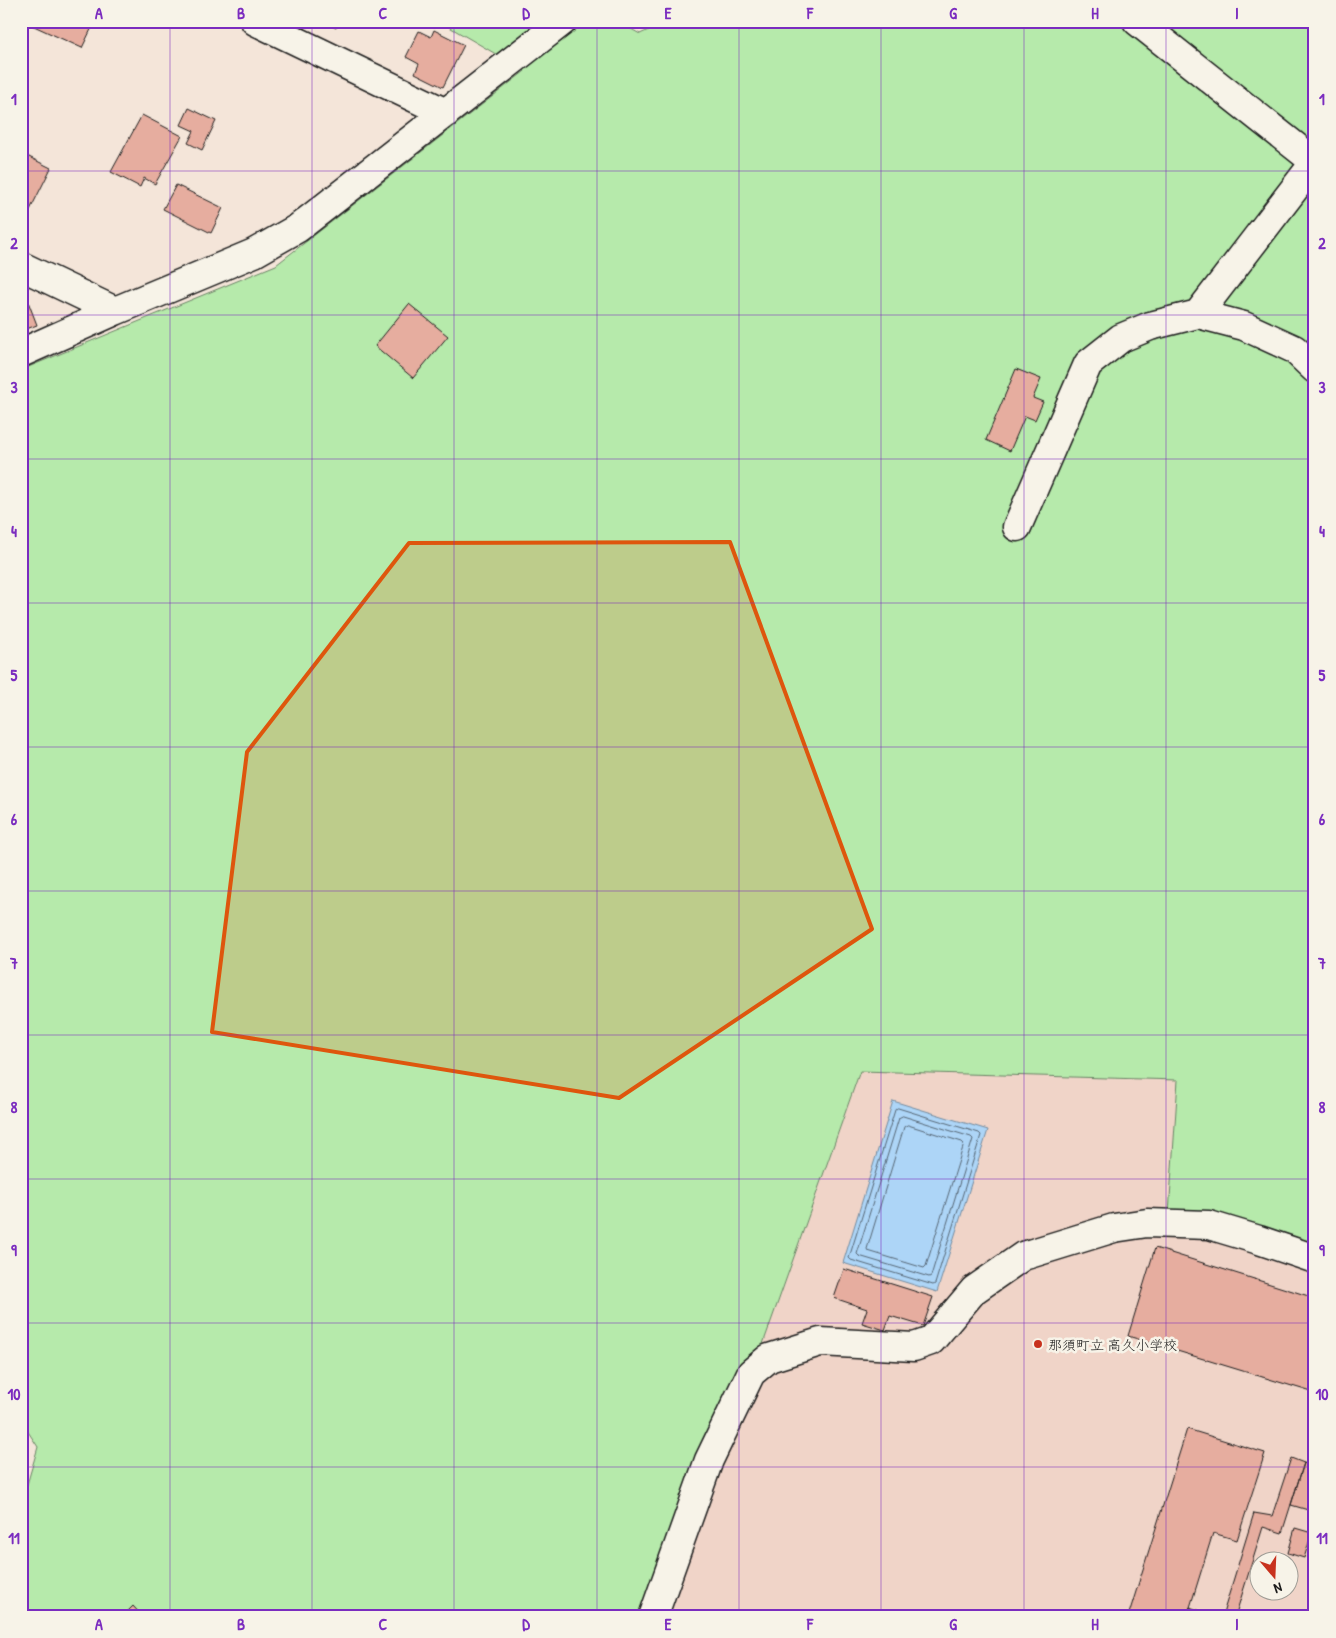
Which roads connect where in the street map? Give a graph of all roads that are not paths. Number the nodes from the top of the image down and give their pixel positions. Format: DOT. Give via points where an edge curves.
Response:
graph roads {
  1 [pos="255,21"];
  2 [pos="562,21"];
  3 [pos="1137,21"];
  4 [pos="446,113"];
  5 [pos="1315,162"];
  6 [pos="21,266"];
  7 [pos="115,311"];
  8 [pos="1198,314"];
  9 [pos="21,353"];
  10 [pos="1315,369"];
  11 [pos="1016,527"];
  12 [pos="1315,1259"];
  13 [pos="653,1617"];
  1 -- 4 [label="lane"];
  2 -- 4 [label="lane"];
  3 -- 5 [label="lane"];
  4 -- 7 [label="lane" via="298,228 254,253"];
  5 -- 8 [label="lane"];
  6 -- 7 [label="lane"];
  7 -- 9 [label="lane"];
  8 -- 10 [label="lane" via="1244,326 1294,349"];
  8 -- 11 [label="lane" via="1150,326 1121,338 1088,364"];
  12 -- 13 [label="lane" via="1209,1225 1147,1223 1114,1228 1023,1256 974,1290 930,1341 914,1348 820,1342 769,1358 752,1373 709,1460"];
}
